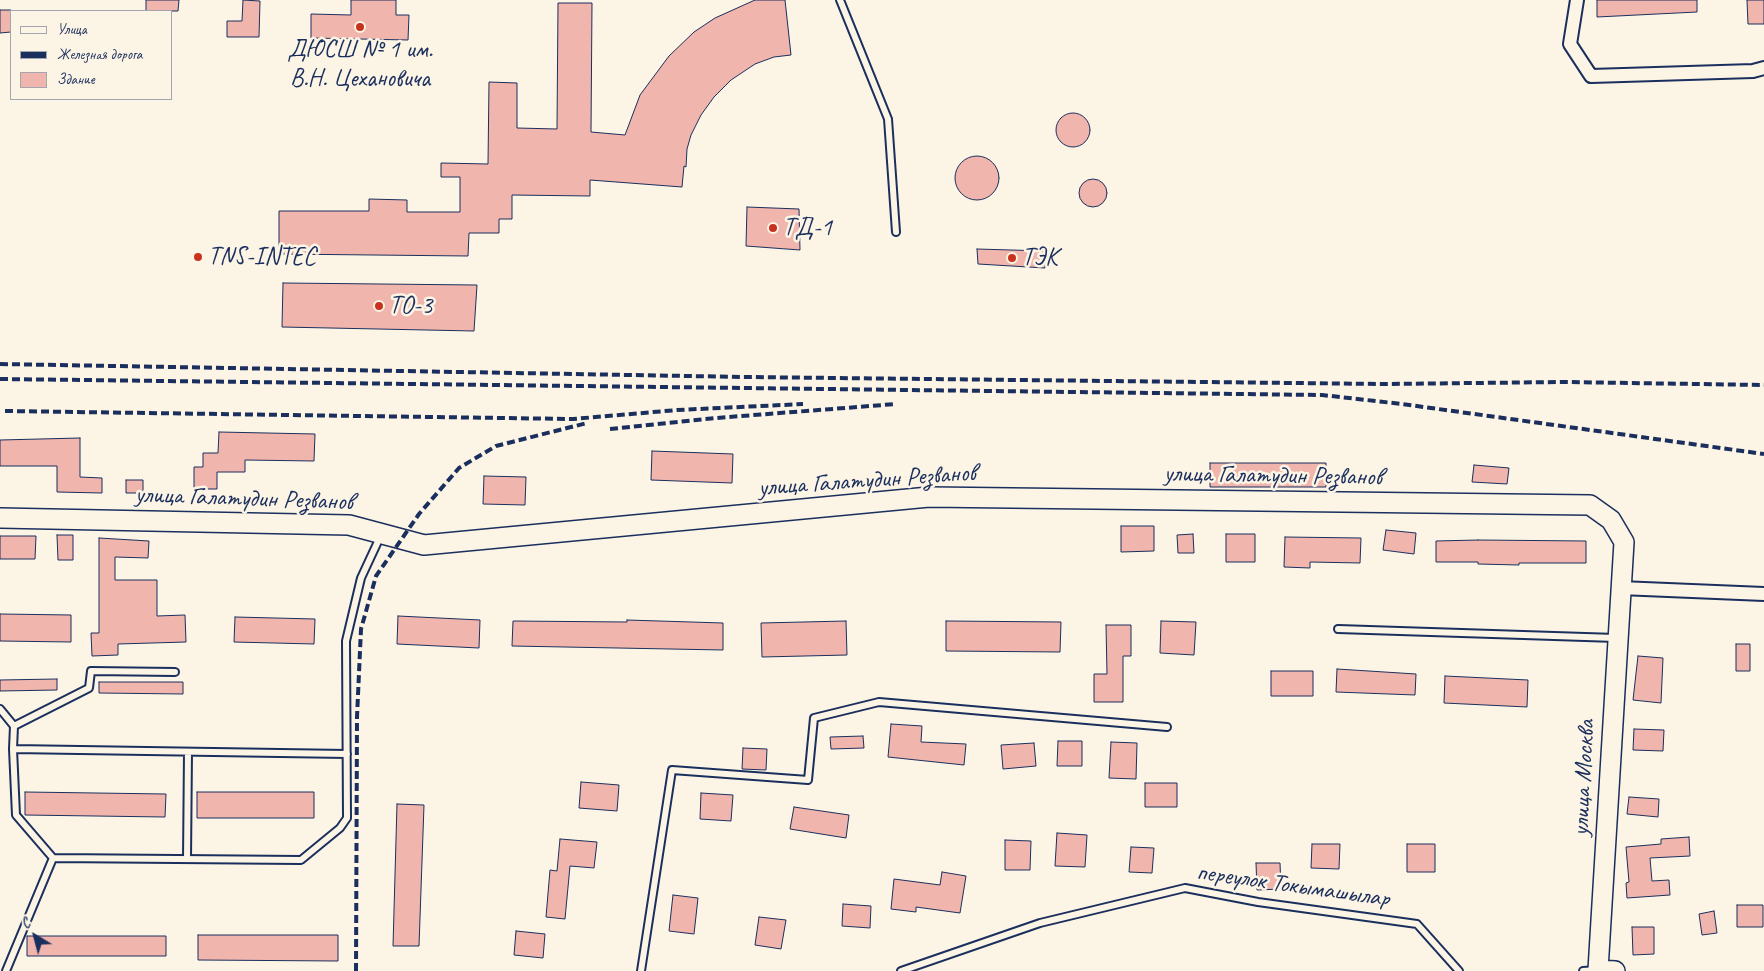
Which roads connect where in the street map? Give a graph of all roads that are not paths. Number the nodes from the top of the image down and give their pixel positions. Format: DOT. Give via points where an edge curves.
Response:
graph roads {
  1 [pos="840,0"];
  2 [pos="1577,0"];
  3 [pos="1764,68"];
  4 [pos="896,232"];
  5 [pos="0,518"];
  6 [pos="381,534"];
  7 [pos="1620,588"];
  8 [pos="1764,594"];
  9 [pos="1338,629"];
  10 [pos="1617,638"];
  11 [pos="175,672"];
  12 [pos="0,709"];
  13 [pos="14,726"];
  14 [pos="1167,727"];
  15 [pos="13,749"];
  16 [pos="188,752"];
  17 [pos="347,754"];
  18 [pos="53,858"];
  19 [pos="187,859"];
  20 [pos="6,971"];
  21 [pos="641,971"];
  22 [pos="901,971"];
  23 [pos="1459,971"];
  24 [pos="1599,971"];
  1 -- 4 [label="lane" via="888,119"];
  2 -- 3 [label="street" via="1570,44 1591,76"];
  5 -- 6 [label="street, улица Галатудин Резванов" via="349,524"];
  6 -- 7 [label="street, улица Галатудин Резванов" via="424,545 929,497 1590,505 1611,520 1624,542"];
  6 -- 17 [label="lane" via="361,578 346,641"];
  7 -- 8 [label="street"];
  7 -- 10 [label="street, улица Москва"];
  9 -- 10 [label="lane"];
  10 -- 24 [label="street, улица Москва"];
  11 -- 13 [label="lane" via="91,671 89,688"];
  12 -- 13 [label="lane"];
  13 -- 15 [label="lane"];
  14 -- 21 [label="lane" via="879,702 814,718 808,780 672,770"];
  15 -- 16 [label="lane"];
  15 -- 18 [label="lane" via="16,815"];
  16 -- 17 [label="lane"];
  16 -- 19 [label="lane"];
  17 -- 19 [label="lane" via="347,818 340,828 301,860"];
  18 -- 19 [label="lane"];
  18 -- 20 [label="lane"];
  22 -- 23 [label="lane, переулок Токымашылар" via="1040,923 1185,888 1258,902 1417,924"];
}
